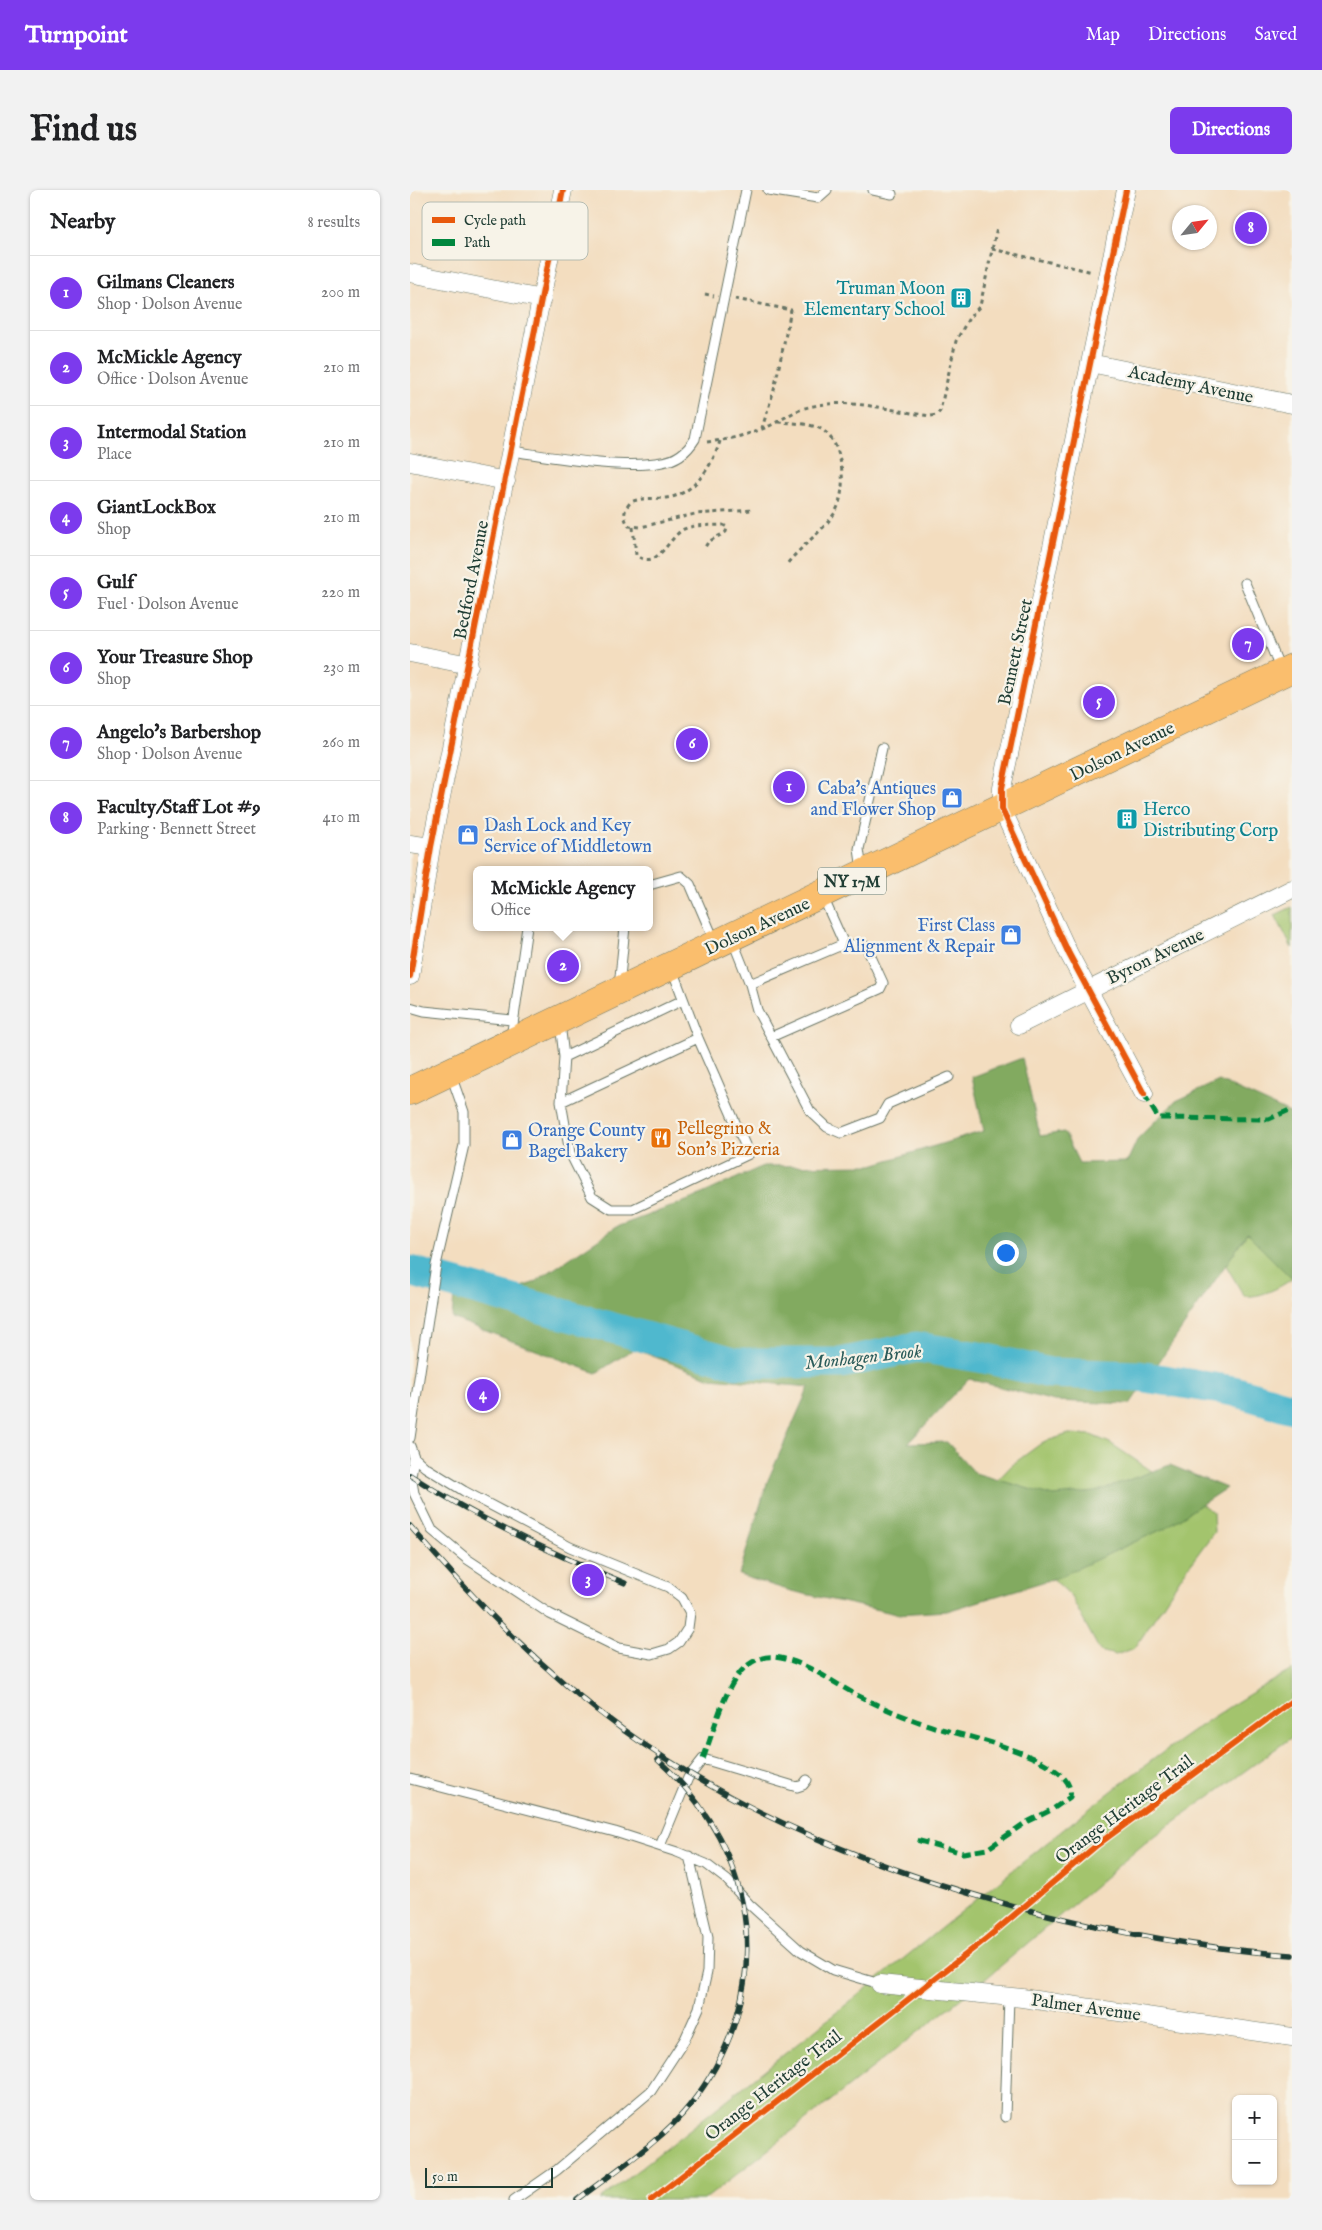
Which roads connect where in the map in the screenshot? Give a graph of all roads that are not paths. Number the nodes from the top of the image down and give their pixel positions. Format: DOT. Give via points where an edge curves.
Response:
graph roads {
  1 [pos="746,190"];
  2 [pos="768,190"];
  3 [pos="826,190"];
  4 [pos="873,190"];
  5 [pos="1126,190"];
  6 [pos="892,194"];
  7 [pos="550,260"];
  8 [pos="410,273"];
  9 [pos="542,299"];
  10 [pos="1090,363"];
  11 [pos="1292,404"];
  12 [pos="512,450"];
  13 [pos="410,462"];
  14 [pos="506,481"];
  15 [pos="1245,583"];
  16 [pos="410,653"];
  17 [pos="469,665"];
  18 [pos="1287,671"];
  19 [pos="882,748"];
  20 [pos="1002,809"];
  21 [pos="410,844"];
  22 [pos="431,847"];
  23 [pos="863,875"];
  24 [pos="653,884"];
  25 [pos="1292,889"];
  26 [pos="822,894"];
  27 [pos="525,931"];
  28 [pos="625,931"];
  29 [pos="724,941"];
  30 [pos="844,944"];
  31 [pos="672,966"];
  32 [pos="410,976"];
  33 [pos="750,984"];
  34 [pos="1088,989"];
  35 [pos="622,990"];
  36 [pos="683,1000"];
  37 [pos="410,1007"];
  38 [pos="560,1019"];
  39 [pos="1019,1025"];
  40 [pos="511,1032"];
  41 [pos="771,1037"];
  42 [pos="698,1038"];
  43 [pos="564,1057"];
  44 [pos="450,1072"];
  45 [pos="949,1077"];
  46 [pos="410,1091"];
  47 [pos="1144,1094"];
  48 [pos="561,1102"];
  49 [pos="410,1438"];
  50 [pos="410,1446"];
  51 [pos="414,1457"];
  52 [pos="410,1779"];
  53 [pos="807,1780"];
  54 [pos="660,1846"];
  55 [pos="689,1856"];
  56 [pos="880,1984"];
  57 [pos="1009,1997"];
  58 [pos="1292,2037"];
  59 [pos="1005,2118"];
  60 [pos="514,2200"];
  1 -- 12 [label="lane" via="696,440 688,451 663,462 645,464"];
  2 -- 3 [label="lane" via="818,198"];
  4 -- 6 [label="lane"];
  5 -- 10 [label="street, Bennett Street"];
  7 -- 9 [label="street, Bedford Avenue"];
  8 -- 9 [label="street"];
  9 -- 12 [label="street, Bedford Avenue"];
  10 -- 11 [label="street, Academy Avenue"];
  10 -- 20 [label="street, Bennett Street" via="1002,788"];
  12 -- 14 [label="street, Bedford Avenue"];
  13 -- 14 [label="street"];
  14 -- 17 [label="street, Bedford Avenue"];
  15 -- 18 [label="lane"];
  16 -- 17 [label="street"];
  17 -- 22 [label="street, Bedford Avenue"];
  18 -- 20 [label="main road, Dolson Avenue / NY 17M"];
  19 -- 23 [label="lane" via="859,850"];
  20 -- 23 [label="main road, Dolson Avenue / NY 17M"];
  20 -- 34 [label="street, Bennett Street"];
  21 -- 22 [label="street"];
  22 -- 32 [label="street, Bedford Avenue"];
  23 -- 26 [label="main road, Dolson Avenue / NY 17M"];
  24 -- 29 [label="lane" via="681,876 690,884"];
  25 -- 34 [label="street, Byron Avenue"];
  26 -- 29 [label="main road, Dolson Avenue / NY 17M"];
  26 -- 30 [label="lane"];
  27 -- 40 [label="lane"];
  28 -- 35 [label="lane" via="620,977"];
  29 -- 31 [label="main road, Dolson Avenue / NY 17M"];
  29 -- 33 [label="lane"];
  30 -- 33 [label="lane"];
  30 -- 41 [label="lane" via="866,946 883,983 880,989"];
  31 -- 35 [label="main road, Dolson Avenue / NY 17M"];
  31 -- 36 [label="lane"];
  33 -- 41 [label="lane" via="757,1010"];
  34 -- 39 [label="street, Byron Avenue"];
  34 -- 47 [label="street, Bennett Street"];
  35 -- 38 [label="main road, Dolson Avenue / NY 17M" via="593,996"];
  36 -- 42 [label="lane"];
  36 -- 43 [label="lane"];
  37 -- 40 [label="lane"];
  38 -- 40 [label="main road, Dolson Avenue / NY 17M"];
  38 -- 43 [label="lane"];
  40 -- 44 [label="main road, Dolson Avenue / NY 17M"];
  41 -- 45 [label="lane" via="810,1111 827,1127 842,1133 880,1118 888,1104"];
  42 -- 48 [label="lane"];
  42 -- 48 [label="lane" via="749,1154 633,1209 612,1209 592,1197 570,1153"];
  43 -- 48 [label="lane"];
  44 -- 46 [label="main road, Dolson Avenue / NY 17M"];
  44 -- 49 [label="lane" via="464,1112 464,1145 436,1265"];
  50 -- 51 [label="lane"];
  51 -- 51 [label="lane" via="411,1476 414,1493 432,1530 467,1559 550,1614 619,1648 652,1654 679,1642 688,1628 690,1613 682,1598 668,1587 570,1547 464,1491"];
  52 -- 54 [label="lane"];
  53 -- 54 [label="lane" via="797,1787 703,1759 688,1778"];
  54 -- 55 [label="lane"];
  55 -- 56 [label="lane" via="727,1880 801,1951 833,1970"];
  55 -- 60 [label="lane" via="708,1937 707,1972 699,2008 684,2040 651,2091 557,2170"];
  56 -- 57 [label="street, Palmer Avenue"];
  57 -- 58 [label="street, Palmer Avenue"];
  57 -- 59 [label="lane"];
}
